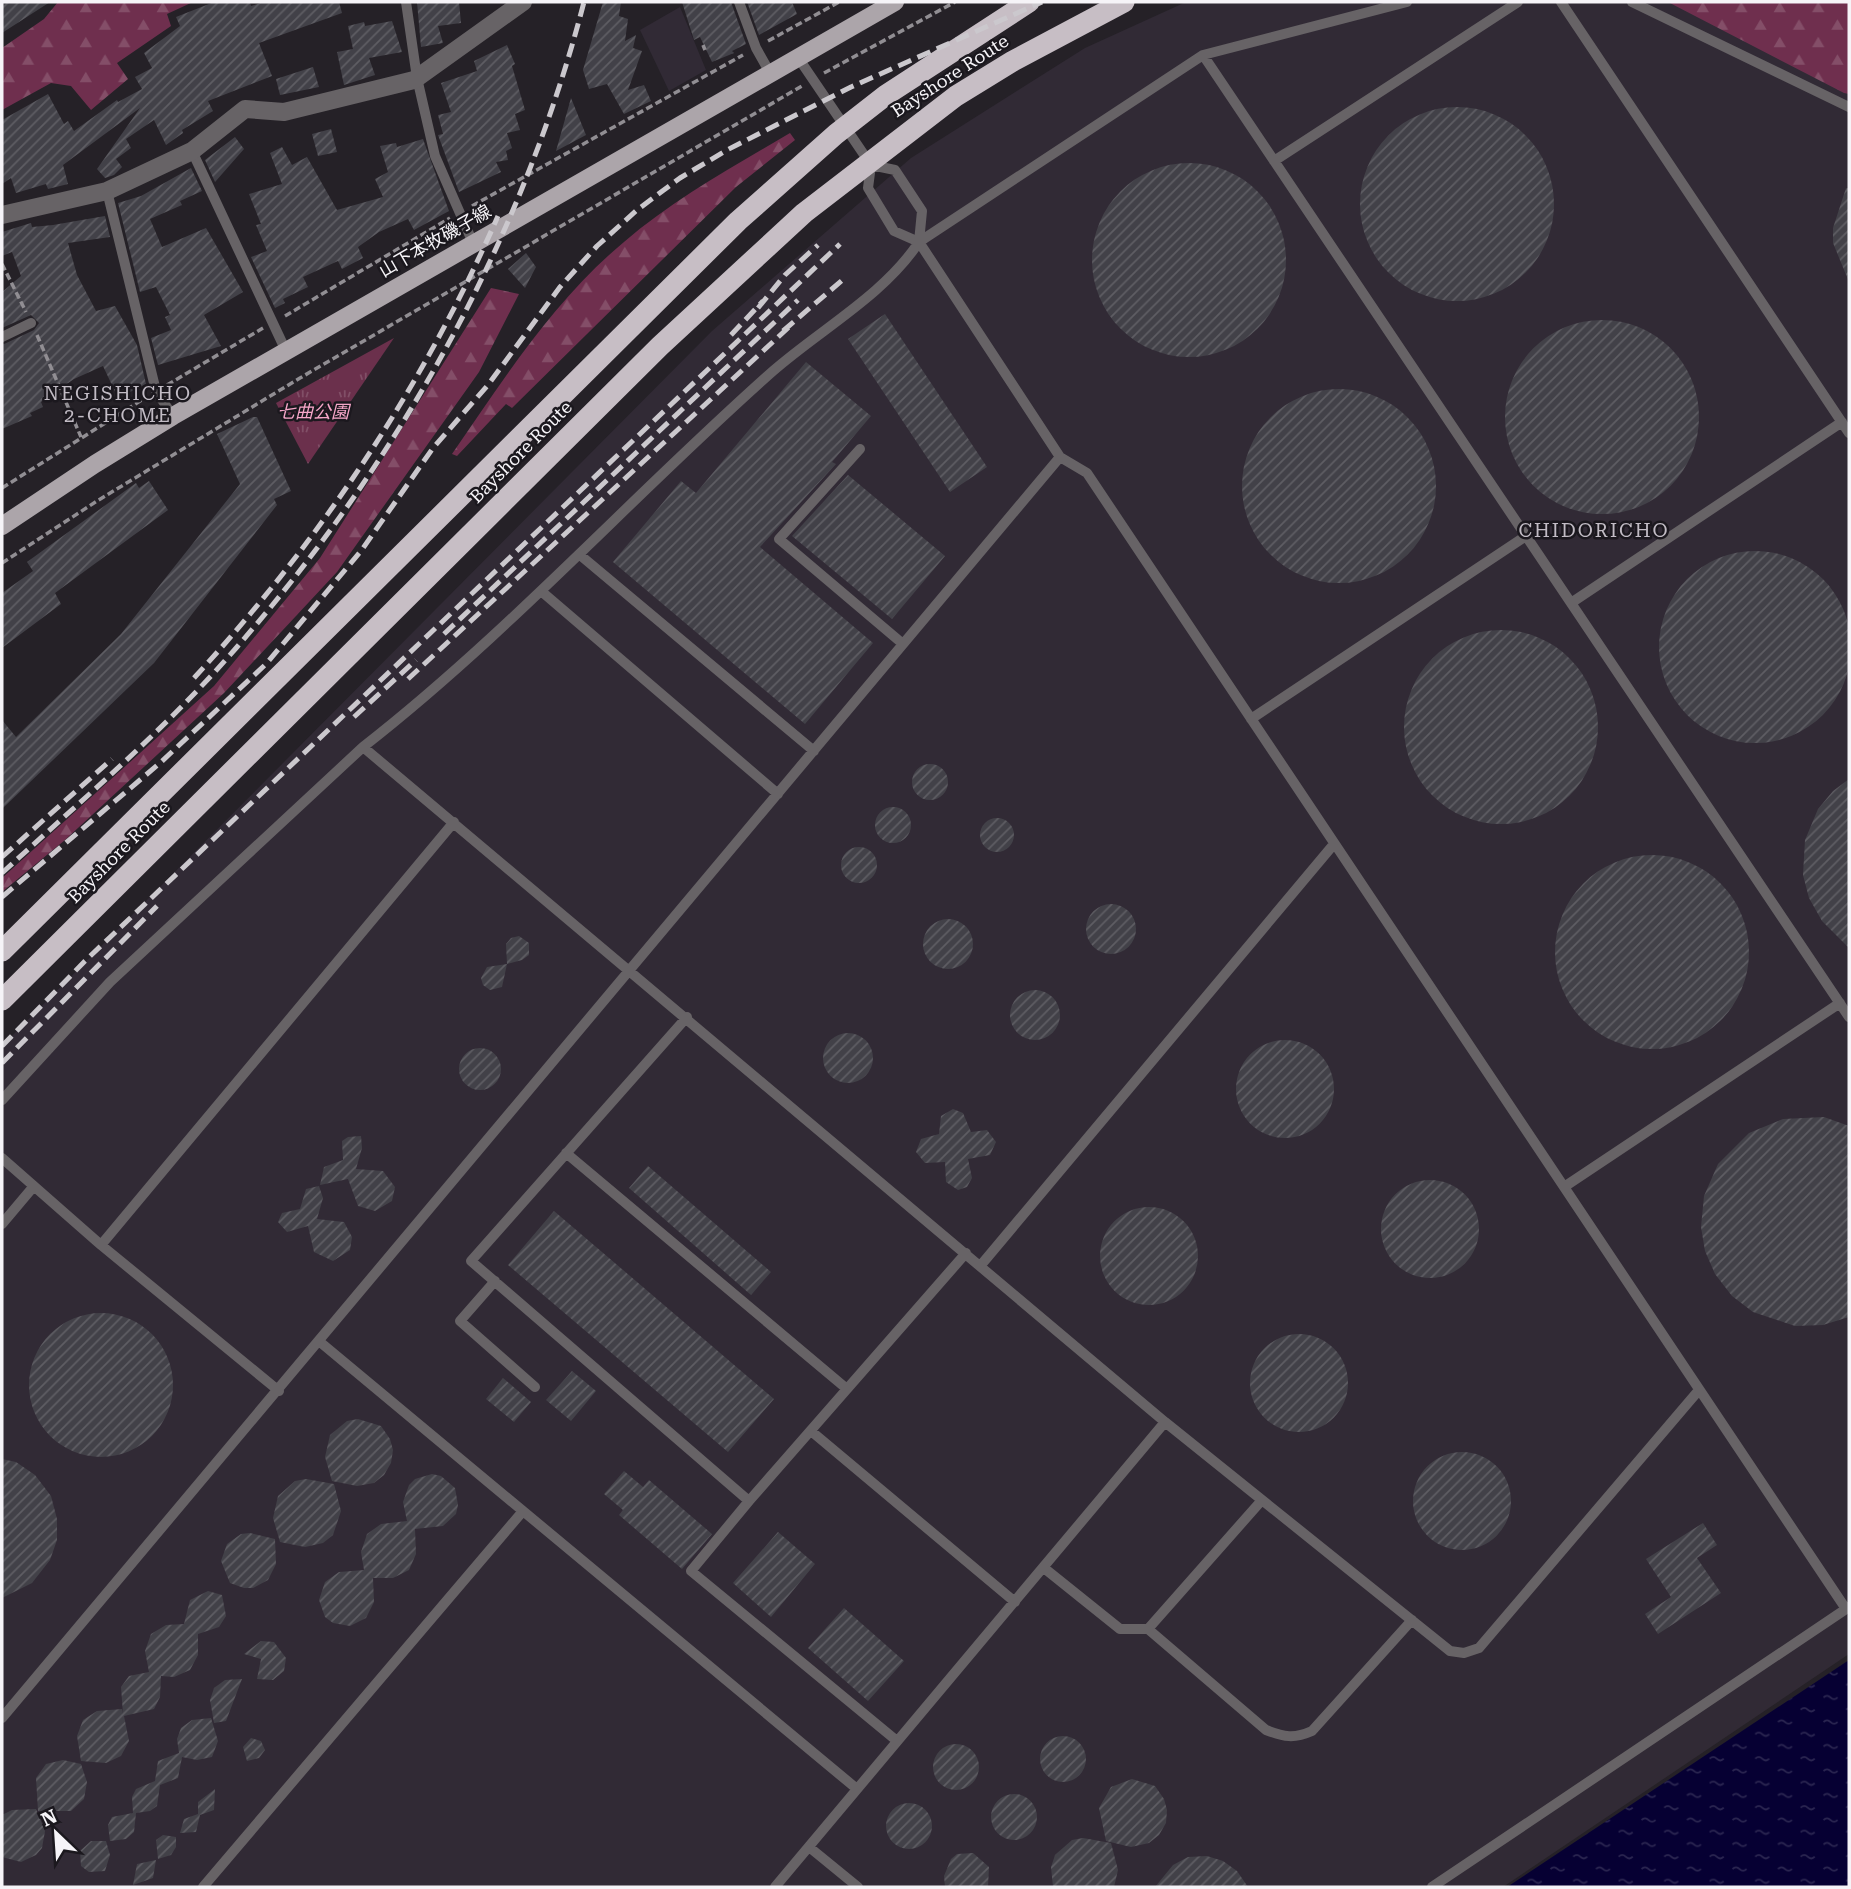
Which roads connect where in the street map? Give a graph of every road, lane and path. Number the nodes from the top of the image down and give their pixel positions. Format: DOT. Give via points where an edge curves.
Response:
graph roads {
  1 [pos="406,2"];
  2 [pos="523,2"];
  3 [pos="739,2"];
  4 [pos="839,2"];
  5 [pos="895,2"];
  6 [pos="955,2"];
  7 [pos="1029,2"];
  8 [pos="1124,2"];
  9 [pos="1407,2"];
  10 [pos="1517,2"];
  11 [pos="1561,2"];
  12 [pos="1632,2"];
  13 [pos="756,48"];
  14 [pos="1203,55"];
  15 [pos="796,56"];
  16 [pos="770,73"];
  17 [pos="417,78"];
  18 [pos="812,80"];
  19 [pos="1849,107"];
  20 [pos="192,151"];
  21 [pos="1274,161"];
  22 [pos="871,165"];
  23 [pos="107,191"];
  24 [pos="458,213"];
  25 [pos="2,215"];
  26 [pos="919,242"];
  27 [pos="473,243"];
  28 [pos="2,264"];
  29 [pos="31,323"];
  30 [pos="271,324"];
  31 [pos="2,337"];
  32 [pos="286,351"];
  33 [pos="156,391"];
  34 [pos="173,416"];
  35 [pos="1842,422"];
  36 [pos="1849,433"];
  37 [pos="81,438"];
  38 [pos="860,449"];
  39 [pos="1060,457"];
  40 [pos="2,488"];
  41 [pos="2,526"];
  42 [pos="1526,537"];
  43 [pos="580,555"];
  44 [pos="2,563"];
  45 [pos="541,591"];
  46 [pos="1571,603"];
  47 [pos="903,644"];
  48 [pos="1251,719"];
  49 [pos="363,747"];
  50 [pos="814,751"];
  51 [pos="778,794"];
  52 [pos="454,822"];
  53 [pos="1334,844"];
  54 [pos="2,951"];
  55 [pos="631,970"];
  56 [pos="2,1000"];
  57 [pos="1840,1003"];
  58 [pos="687,1017"];
  59 [pos="1849,1017"];
  60 [pos="2,1100"];
  61 [pos="566,1153"];
  62 [pos="2,1158"];
  63 [pos="34,1186"];
  64 [pos="1564,1187"];
  65 [pos="2,1224"];
  66 [pos="101,1245"];
  67 [pos="966,1253"];
  68 [pos="981,1265"];
  69 [pos="495,1281"];
  70 [pos="320,1342"];
  71 [pos="535,1387"];
  72 [pos="847,1389"];
  73 [pos="1699,1390"];
  74 [pos="279,1391"];
  75 [pos="1165,1422"];
  76 [pos="811,1431"];
  77 [pos="1262,1500"];
  78 [pos="749,1501"];
  79 [pos="523,1511"];
  80 [pos="1044,1568"];
  81 [pos="1015,1602"];
  82 [pos="1848,1608"];
  83 [pos="1412,1620"];
  84 [pos="1148,1629"];
  85 [pos="2,1718"];
  86 [pos="897,1741"];
  87 [pos="857,1789"];
  88 [pos="809,1847"];
  89 [pos="203,1887"];
  90 [pos="775,1887"];
  91 [pos="858,1887"];
  92 [pos="1432,1887"];
  1 -- 17 [label="lane"];
  2 -- 17 [label="street"];
  3 -- 13 [label="lane"];
  4 -- 13 [label="path"];
  5 -- 15 [label="main road, 山下本牧磯子線"];
  6 -- 18 [label="path"];
  7 -- 54 [label="highway, Bayshore Route" via="886,95 738,221"];
  8 -- 56 [label="highway, Bayshore Route" via="956,96 804,213 660,346"];
  9 -- 14 [label="lane"];
  10 -- 21 [label="lane"];
  11 -- 35 [label="lane"];
  12 -- 19 [label="lane"];
  13 -- 16 [label="lane"];
  13 -- 24 [label="path"];
  14 -- 21 [label="lane"];
  14 -- 26 [label="lane"];
  15 -- 16 [label="main road, 山下本牧磯子線"];
  15 -- 18 [label="lane"];
  16 -- 27 [label="main road, 山下本牧磯子線"];
  17 -- 20 [label="street" via="284,112 245,109"];
  17 -- 24 [label="lane" via="435,156"];
  18 -- 22 [label="lane"];
  18 -- 44 [label="path" via="300,378"];
  20 -- 23 [label="street"];
  20 -- 30 [label="lane"];
  21 -- 42 [label="lane"];
  22 -- 26 [label="lane" via="868,188 894,231"];
  22 -- 26 [label="lane" via="895,170 922,211"];
  23 -- 25 [label="street"];
  23 -- 33 [label="lane"];
  24 -- 27 [label="lane"];
  24 -- 30 [label="path"];
  26 -- 39 [label="lane"];
  26 -- 43 [label="lane" via="903,266 773,372"];
  27 -- 32 [label="main road, 山下本牧磯子線"];
  28 -- 29 [label="path"];
  29 -- 31 [label="lane"];
  29 -- 37 [label="path"];
  30 -- 32 [label="lane"];
  30 -- 33 [label="path"];
  32 -- 34 [label="main road, 山下本牧磯子線"];
  33 -- 34 [label="lane"];
  33 -- 37 [label="path"];
  34 -- 41 [label="main road, 山下本牧磯子線"];
  35 -- 36 [label="lane"];
  35 -- 46 [label="lane"];
  37 -- 40 [label="path"];
  38 -- 47 [label="lane" via="779,539"];
  39 -- 47 [label="lane"];
  39 -- 48 [label="lane" via="1087,473"];
  42 -- 46 [label="lane"];
  42 -- 48 [label="lane"];
  43 -- 45 [label="lane"];
  43 -- 50 [label="lane"];
  45 -- 49 [label="lane"];
  45 -- 51 [label="lane"];
  46 -- 57 [label="lane"];
  47 -- 50 [label="lane"];
  48 -- 53 [label="lane"];
  49 -- 52 [label="lane"];
  49 -- 60 [label="lane" via="110,982"];
  50 -- 51 [label="lane"];
  51 -- 55 [label="lane"];
  52 -- 55 [label="lane"];
  52 -- 66 [label="lane"];
  53 -- 64 [label="lane"];
  53 -- 68 [label="lane"];
  55 -- 58 [label="lane"];
  55 -- 70 [label="lane"];
  57 -- 59 [label="lane"];
  57 -- 64 [label="lane"];
  58 -- 61 [label="lane"];
  58 -- 67 [label="lane"];
  61 -- 69 [label="lane" via="471,1261"];
  61 -- 72 [label="lane"];
  62 -- 63 [label="lane"];
  63 -- 65 [label="lane"];
  63 -- 66 [label="lane"];
  64 -- 73 [label="lane"];
  66 -- 74 [label="lane"];
  67 -- 68 [label="lane"];
  67 -- 72 [label="lane"];
  68 -- 75 [label="lane"];
  69 -- 71 [label="lane" via="460,1321"];
  69 -- 78 [label="lane"];
  70 -- 74 [label="lane"];
  70 -- 79 [label="lane"];
  72 -- 76 [label="lane"];
  73 -- 82 [label="lane"];
  73 -- 83 [label="lane" via="1479,1648 1450,1651"];
  74 -- 85 [label="lane"];
  75 -- 77 [label="lane"];
  75 -- 80 [label="lane"];
  76 -- 78 [label="lane"];
  76 -- 81 [label="lane"];
  77 -- 83 [label="lane"];
  77 -- 84 [label="lane"];
  78 -- 86 [label="lane" via="691,1571"];
  79 -- 87 [label="lane"];
  79 -- 89 [label="lane"];
  80 -- 81 [label="lane"];
  80 -- 84 [label="lane" via="1121,1629"];
  81 -- 86 [label="lane"];
  82 -- 92 [label="lane"];
  83 -- 84 [label="lane" via="1312,1731 1297,1738 1266,1730"];
  86 -- 87 [label="lane"];
  87 -- 88 [label="lane"];
  88 -- 90 [label="lane"];
  88 -- 91 [label="lane"];
}
